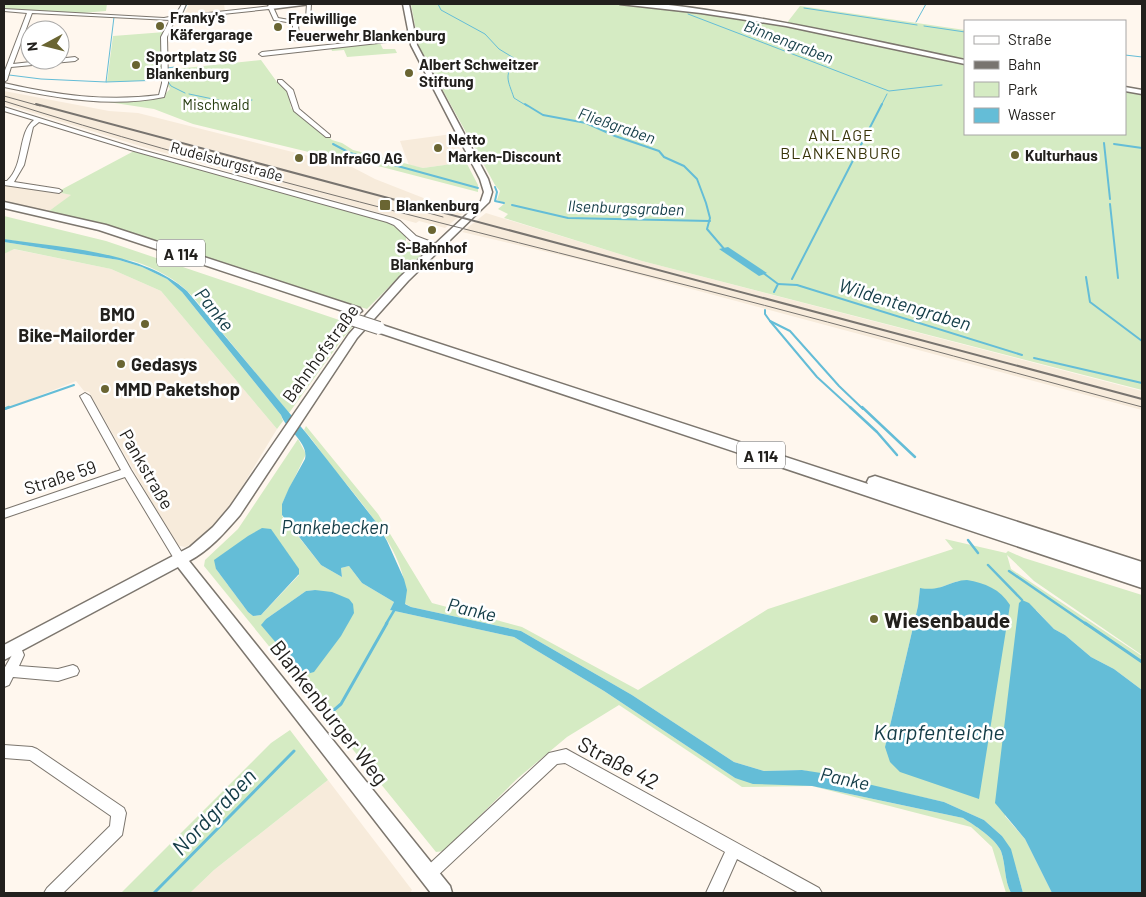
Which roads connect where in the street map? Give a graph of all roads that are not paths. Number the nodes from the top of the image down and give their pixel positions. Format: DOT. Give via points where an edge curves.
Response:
graph roads {
  1 [pos="184,4"];
  2 [pos="309,4"];
  3 [pos="406,4"];
  4 [pos="623,4"];
  5 [pos="272,5"];
  6 [pos="4,10"];
  7 [pos="30,11"];
  8 [pos="175,18"];
  9 [pos="295,22"];
  10 [pos="412,38"];
  11 [pos="296,39"];
  12 [pos="262,54"];
  13 [pos="75,59"];
  14 [pos="964,62"];
  15 [pos="10,66"];
  16 [pos="4,80"];
  17 [pos="280,81"];
  18 [pos="4,85"];
  19 [pos="1126,89"];
  20 [pos="1142,92"];
  21 [pos="4,109"];
  22 [pos="39,120"];
  23 [pos="328,136"];
  24 [pos="6,183"];
  25 [pos="58,191"];
  26 [pos="4,205"];
  27 [pos="4,211"];
  28 [pos="438,246"];
  29 [pos="352,314"];
  30 [pos="383,324"];
  31 [pos="85,396"];
  32 [pos="127,472"];
  33 [pos="4,514"];
  34 [pos="180,559"];
  35 [pos="1142,569"];
  36 [pos="1142,582"];
  37 [pos="9,650"];
  38 [pos="72,671"];
  39 [pos="7,676"];
  40 [pos="4,752"];
  41 [pos="734,849"];
  42 [pos="429,874"];
  43 [pos="52,893"];
  44 [pos="444,893"];
  45 [pos="714,893"];
  46 [pos="814,893"];
  1 -- 8 [label="street"];
  2 -- 5 [label="main road"];
  2 -- 9 [label="street" via="308,19"];
  3 -- 10 [label="main road, Bahnhofstraße"];
  4 -- 14 [label="main road" via="701,11 786,24"];
  5 -- 8 [label="street"];
  5 -- 9 [label="street" via="276,19"];
  6 -- 7 [label="street"];
  7 -- 8 [label="street"];
  7 -- 15 [label="street"];
  8 -- 18 [label="street" via="164,37 164,94 159,96 93,99 38,93"];
  9 -- 11 [label="street"];
  10 -- 12 [label="street"];
  10 -- 28 [label="main road, Bahnhofstraße" via="487,188 486,202"];
  13 -- 15 [label="street"];
  15 -- 16 [label="street"];
  17 -- 23 [label="street" via="290,90 296,110"];
  19 -- 20 [label="main road"];
  21 -- 22 [label="street, Rudelsburgstraße"];
  22 -- 24 [label="street" via="30,126 14,180"];
  22 -- 28 [label="street, Rudelsburgstraße" via="390,220 414,238"];
  24 -- 25 [label="street"];
  26 -- 29 [label="highway, A 114" via="102,227"];
  27 -- 29 [label="highway, A 114" via="82,228"];
  28 -- 34 [label="main road, Bahnhofstraße" via="383,301 354,336 227,521 202,546"];
  29 -- 30 [label="highway, A 114, bridge"];
  30 -- 35 [label="highway, A 114"];
  30 -- 36 [label="highway, A 114"];
  31 -- 32 [label="street, Pankstraße"];
  32 -- 33 [label="street, Straße 59"];
  32 -- 34 [label="street, Pankstraße"];
  34 -- 37 [label="main road, Bahnhofstraße"];
  34 -- 42 [label="main road, Blankenburger Weg"];
  37 -- 39 [label="street, Bahnhofstraße" via="18,655"];
  38 -- 39 [label="street, Bahnhofstraße" via="58,675"];
  40 -- 43 [label="street" via="32,754 119,813 117,830"];
  41 -- 42 [label="street, Straße 42" via="566,756 560,756 520,788"];
  41 -- 45 [label="street"];
  41 -- 46 [label="street, Straße 42"];
  42 -- 44 [label="main road, Blankenburger Weg"];
}
